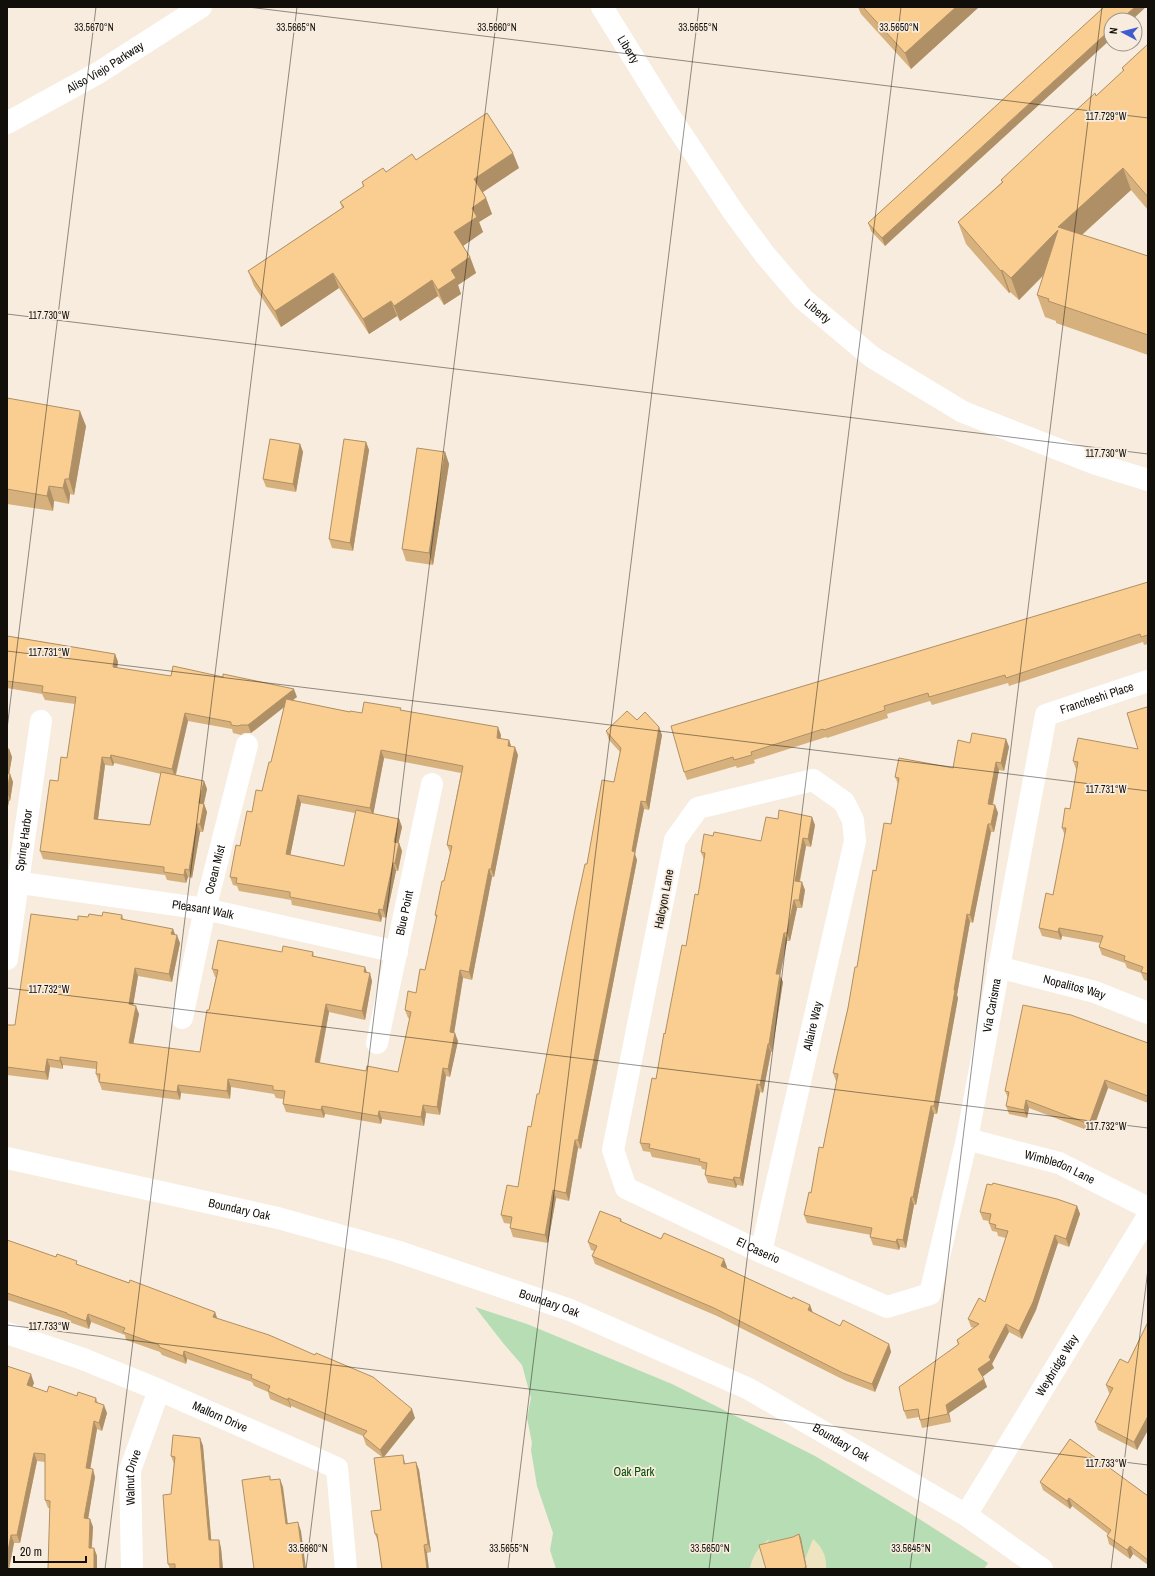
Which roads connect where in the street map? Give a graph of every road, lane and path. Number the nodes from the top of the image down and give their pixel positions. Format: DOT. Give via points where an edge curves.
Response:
graph roads {
  1 [pos="201,7"];
  2 [pos="602,7"];
  3 [pos="7,123"];
  4 [pos="1148,480"];
  5 [pos="1148,680"];
  6 [pos="1046,716"];
  7 [pos="41,721"];
  8 [pos="247,745"];
  9 [pos="432,784"];
  10 [pos="844,802"];
  11 [pos="12,881"];
  12 [pos="205,909"];
  13 [pos="397,952"];
  14 [pos="7,959"];
  15 [pos="998,967"];
  16 [pos="1148,1013"];
  17 [pos="182,1018"];
  18 [pos="377,1043"];
  19 [pos="967,1139"];
  20 [pos="613,1150"];
  21 [pos="7,1158"];
  22 [pos="1148,1208"];
  23 [pos="1148,1216"];
  24 [pos="761,1252"];
  25 [pos="930,1294"];
  26 [pos="7,1333"];
  27 [pos="159,1390"];
  28 [pos="966,1515"];
  29 [pos="132,1569"];
  30 [pos="346,1569"];
  31 [pos="1042,1569"];
  1 -- 3 [label="street, Aliso Viejo Parkway" via="98,74"];
  2 -- 4 [label="street, Liberty" via="734,213 803,299 872,357 963,412 1096,464"];
  5 -- 6 [label="street, Francheshi Place"];
  6 -- 15 [label="street, Via Carisma"];
  7 -- 11 [label="street, Spring Harbor"];
  8 -- 12 [label="street, Ocean Mist"];
  9 -- 13 [label="street, Blue Point"];
  10 -- 20 [label="street, Halcyon Lane" via="813,780 698,808 676,840"];
  10 -- 24 [label="street, Allaire Way" via="853,820 854,841"];
  11 -- 12 [label="street, Pleasant Walk"];
  11 -- 14 [label="street, Spring Harbor"];
  12 -- 13 [label="street, Pleasant Walk"];
  12 -- 17 [label="street, Ocean Mist"];
  13 -- 18 [label="street, Blue Point"];
  15 -- 16 [label="street, Nopalitos Way" via="1095,992"];
  15 -- 19 [label="street, Via Carisma"];
  19 -- 22 [label="street, Wimbledon Lane" via="1059,1163"];
  19 -- 25 [label="street, Via Carisma"];
  20 -- 24 [label="street, El Caserio" via="626,1188"];
  21 -- 28 [label="street, Boundary Oak" via="278,1218 396,1251 570,1310 749,1389"];
  23 -- 28 [label="street, Weybridge Way"];
  24 -- 25 [label="street, El Caserio" via="887,1307"];
  26 -- 27 [label="street, Mallorn Drive" via="83,1359"];
  27 -- 29 [label="street, Walnut Drive" via="130,1470"];
  27 -- 30 [label="street, Mallorn Drive" via="337,1468"];
  28 -- 31 [label="street, Boundary Oak"];
}
